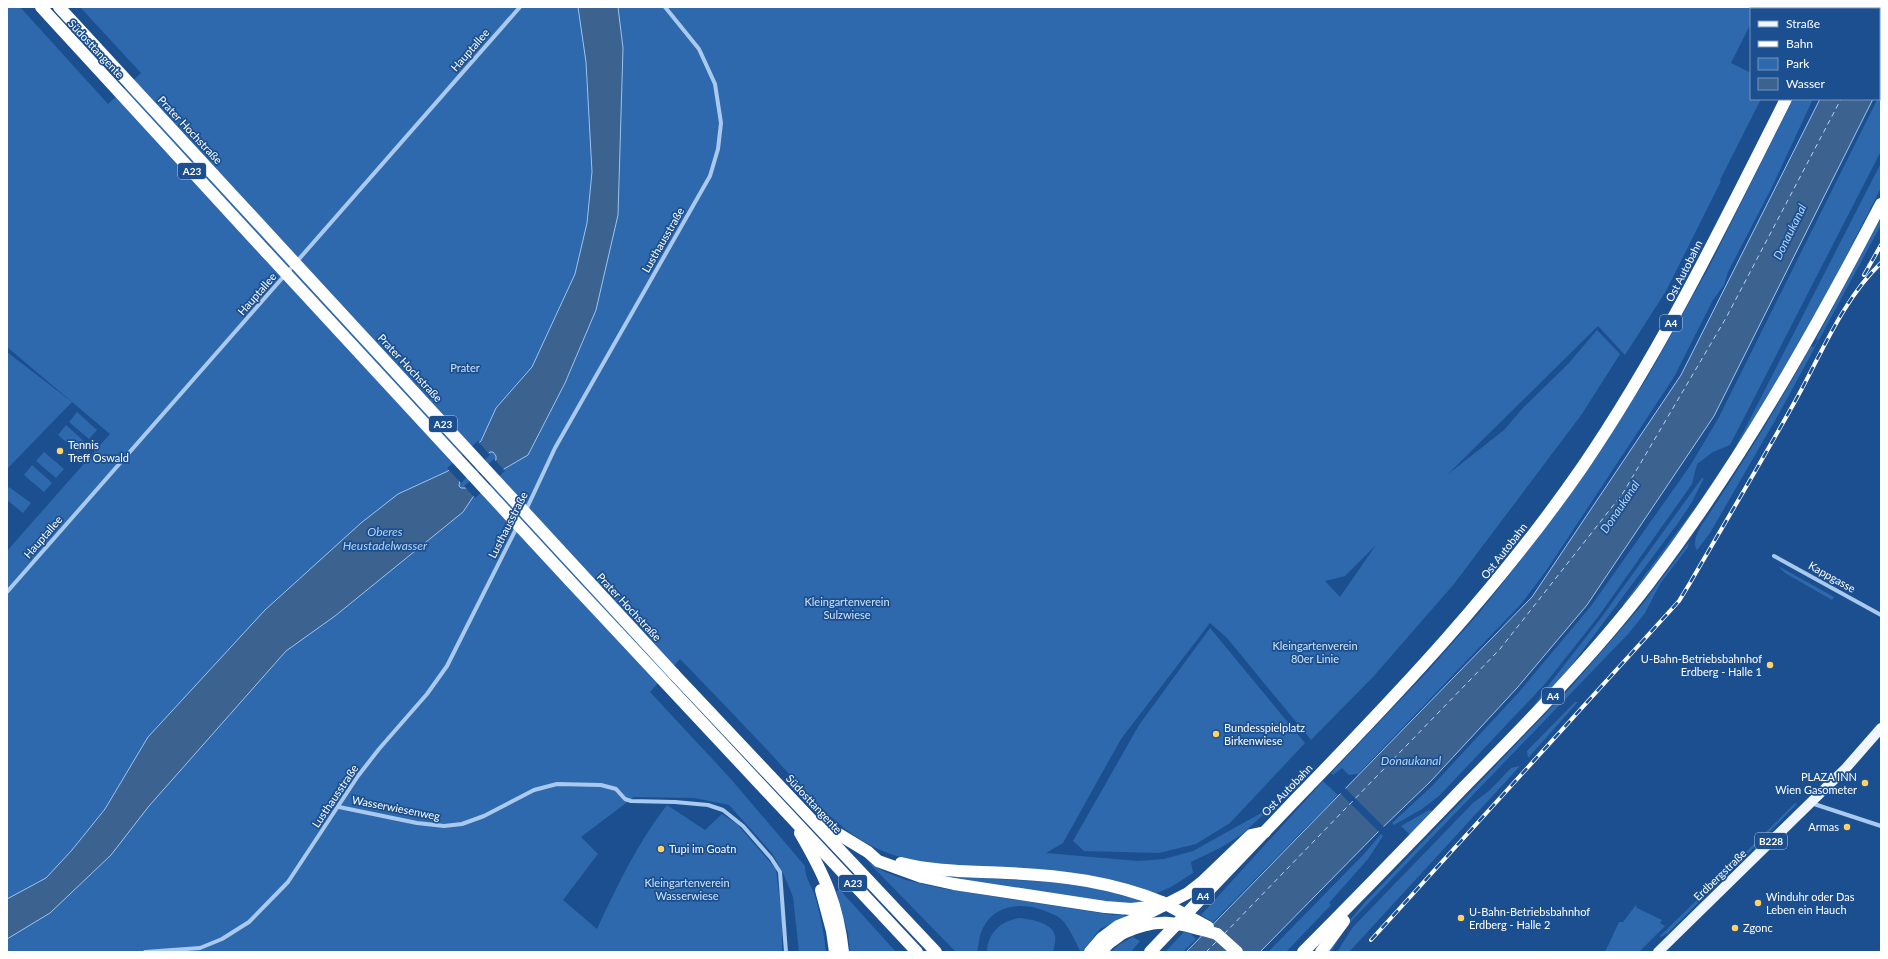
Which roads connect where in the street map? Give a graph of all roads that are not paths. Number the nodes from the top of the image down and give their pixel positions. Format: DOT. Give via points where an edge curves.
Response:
graph roads {
  1 [pos="41,7"];
  2 [pos="59,7"];
  3 [pos="520,7"];
  4 [pos="666,7"];
  5 [pos="126,81"];
  6 [pos="1785,100"];
  7 [pos="1880,207"];
  8 [pos="523,514"];
  9 [pos="520,521"];
  10 [pos="1774,556"];
  11 [pos="7,592"];
  12 [pos="1881,615"];
  13 [pos="674,674"];
  14 [pos="1881,728"];
  15 [pos="1811,803"];
  16 [pos="339,806"];
  17 [pos="806,814"];
  18 [pos="789,815"];
  19 [pos="1881,826"];
  20 [pos="1265,832"];
  21 [pos="868,852"];
  22 [pos="1362,892"];
  23 [pos="1166,905"];
  24 [pos="1217,934"];
  25 [pos="145,952"];
  26 [pos="786,952"];
  27 [pos="835,952"];
  28 [pos="843,952"];
  29 [pos="917,952"];
  30 [pos="936,952"];
  31 [pos="1090,952"];
  32 [pos="1102,952"];
  33 [pos="1150,952"];
  34 [pos="1237,952"];
  35 [pos="1303,952"];
  36 [pos="1309,952"];
  37 [pos="1322,952"];
  38 [pos="1658,952"];
  1 -- 18 [label="highway, Südosttangente / A23, bridge" via="664,683"];
  2 -- 5 [label="highway, Südosttangente / A23"];
  3 -- 11 [label="street, Hauptallee"];
  4 -- 8 [label="street, Lusthausstraße" via="699,49 715,84 721,123 718,149 710,176 555,448"];
  5 -- 13 [label="highway, Prater Hochstraße / A23, bridge"];
  6 -- 20 [label="highway, Ost Autobahn / A4" via="1678,312 1630,395 1582,467 1530,539 1471,613 1388,705"];
  7 -- 22 [label="highway, A4" via="1782,386 1735,462 1648,584 1562,686"];
  9 -- 16 [label="street, Lusthausstraße" via="447,666 358,776"];
  10 -- 12 [label="street, Kappgasse"];
  13 -- 17 [label="highway, Südosttangente / A23"];
  14 -- 15 [label="main road, Erdbergstraße / B228" via="1859,755"];
  15 -- 19 [label="street"];
  15 -- 38 [label="main road, Erdbergstraße / B228"];
  16 -- 25 [label="street, Lusthausstraße" via="288,882 249,922 222,939 200,948"];
  16 -- 26 [label="street, Wasserwiesenweg" via="417,823 444,826 462,824 484,816 534,790 557,784 601,785 616,789 631,801 702,804 723,810 743,826 780,872"];
  17 -- 21 [label="highway"];
  17 -- 30 [label="highway, Südosttangente / A23"];
  18 -- 27 [label="highway" via="827,908"];
  18 -- 28 [label="highway" via="832,896 840,921"];
  18 -- 29 [label="highway, A23"];
  20 -- 23 [label="highway" via="1251,835 1195,888"];
  20 -- 33 [label="highway, Ost Autobahn / A4"];
  21 -- 23 [label="highway" via="878,861 908,873 954,884 1112,908"];
  21 -- 24 [label="highway, bridge" via="897,862 927,868 1076,878 1097,882 1140,893 1178,910"];
  22 -- 35 [label="highway, A4"];
  22 -- 36 [label="highway"];
  22 -- 37 [label="highway" via="1361,900"];
  23 -- 31 [label="highway" via="1118,926 1102,938"];
  24 -- 32 [label="highway, bridge" via="1168,922 1149,924 1124,933 1108,944"];
  24 -- 34 [label="highway"];
}
